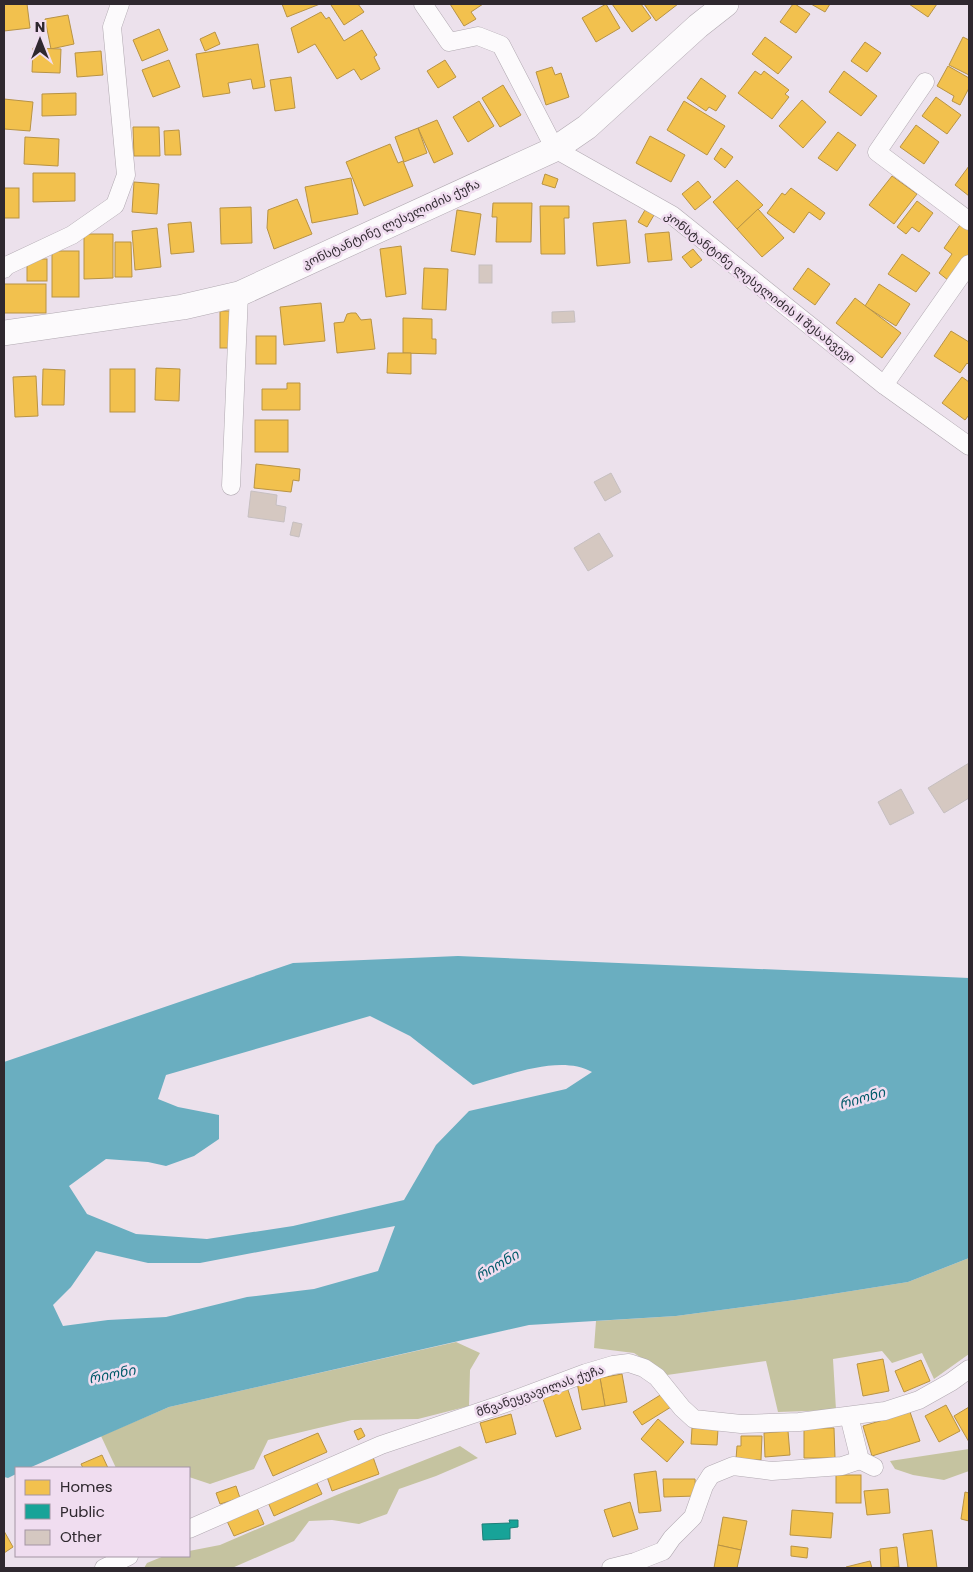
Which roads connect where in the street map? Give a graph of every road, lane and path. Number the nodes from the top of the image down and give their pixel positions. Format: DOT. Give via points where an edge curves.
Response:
graph roads {
  1 [pos="120,4"];
  2 [pos="423,4"];
  3 [pos="719,7"];
  4 [pos="925,82"];
  5 [pos="554,149"];
  6 [pos="969,221"];
  7 [pos="969,264"];
  8 [pos="4,269"];
  9 [pos="238,294"];
  10 [pos="4,333"];
  11 [pos="884,384"];
  12 [pos="969,446"];
  13 [pos="231,486"];
  14 [pos="969,1369"];
  15 [pos="849,1416"];
  16 [pos="190,1529"];
  17 [pos="127,1557"];
  18 [pos="104,1568"];
  19 [pos="611,1568"];
  1 -- 8 [label="street" via="112,27 126,175 115,205 72,235"];
  2 -- 5 [label="street" via="449,42 478,36 501,45"];
  3 -- 5 [label="main road, კონსტანტინე ლესელიძის ქუჩა" via="587,128"];
  4 -- 6 [label="street" via="877,152"];
  5 -- 9 [label="main road, კონსტანტინე ლესელიძის ქუჩა"];
  5 -- 11 [label="street, კონსტანტინე ლესელიძის II შესახვევი" via="672,215"];
  7 -- 11 [label="street"];
  9 -- 10 [label="main road, კონსტანტინე ლესელიძის ქუჩა" via="182,307"];
  9 -- 13 [label="street"];
  11 -- 12 [label="street, კონსტანტინე ლესელიძის II შესახვევი"];
  14 -- 15 [label="street, მწვანეყვავილას ქუჩა" via="919,1400 885,1411"];
  15 -- 16 [label="street, მწვანეყვავილას ქუჩა" via="741,1424 694,1418 644,1368 629,1363 613,1365 381,1445"];
  15 -- 19 [label="street" via="867,1463 772,1471 733,1466 712,1475 704,1486 693,1517 663,1551"];
  17 -- 18 [label="street"];
}
